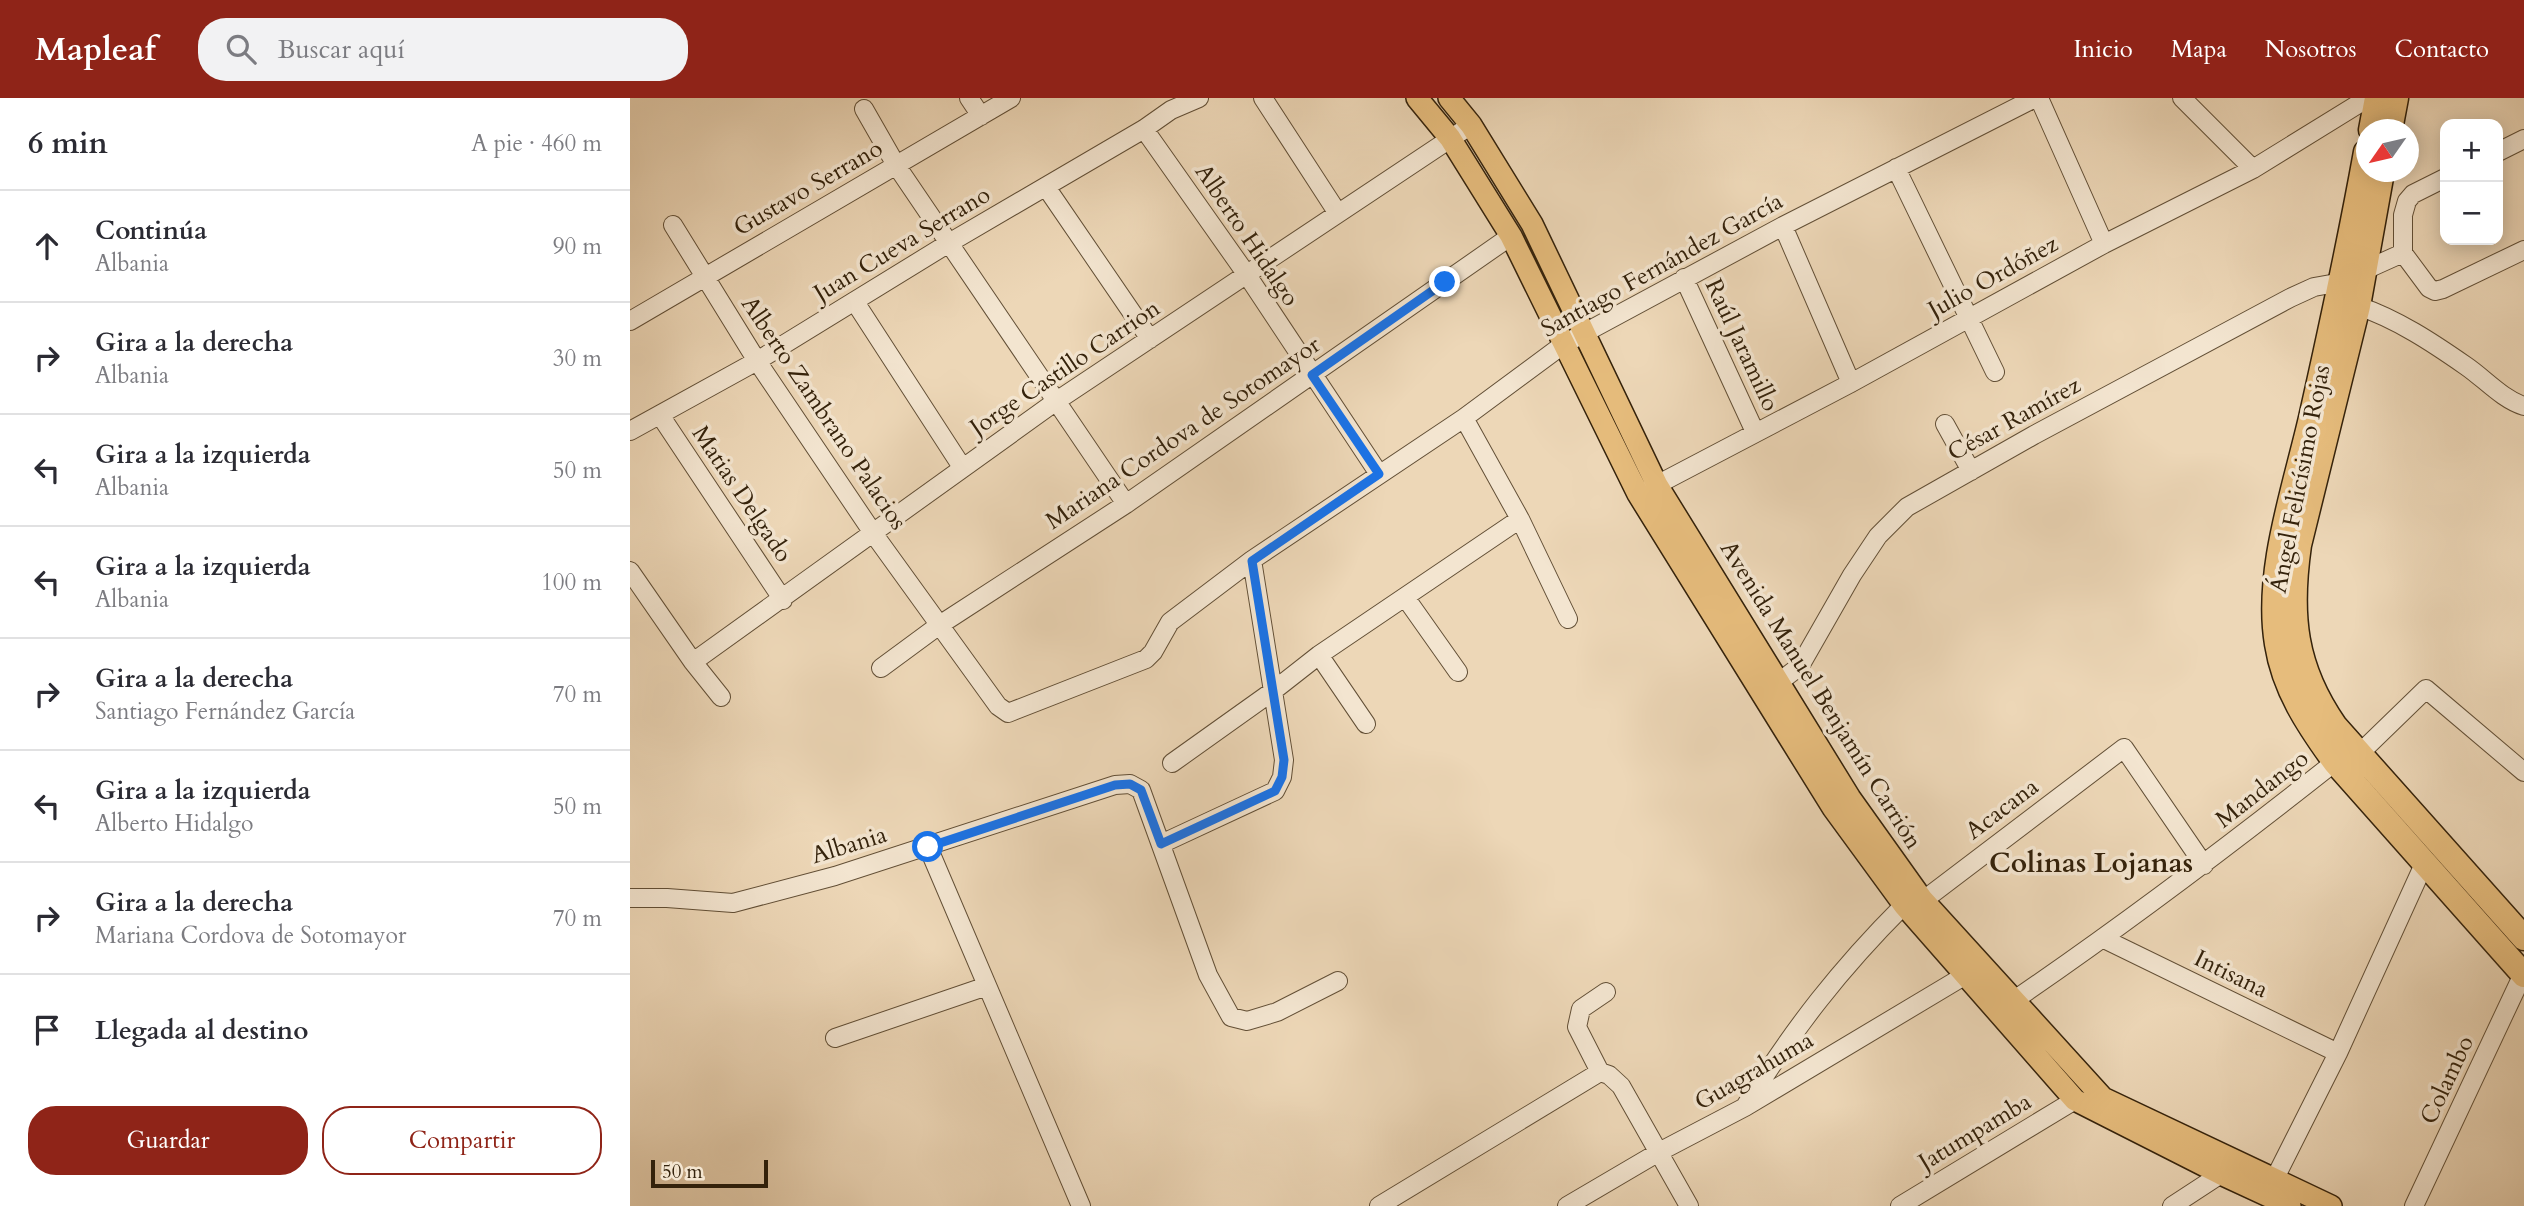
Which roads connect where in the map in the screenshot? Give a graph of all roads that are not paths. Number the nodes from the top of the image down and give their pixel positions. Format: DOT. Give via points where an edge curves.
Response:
graph roads {
  1 [pos="969,98"];
  2 [pos="1011,98"];
  3 [pos="1199,98"];
  4 [pos="1263,98"];
  5 [pos="1417,98"];
  6 [pos="1449,98"];
  7 [pos="2037,98"];
  8 [pos="2182,98"];
  9 [pos="2368,98"];
  10 [pos="2377,98"];
  11 [pos="2396,98"];
  12 [pos="1167,104"];
  13 [pos="864,109"];
  14 [pos="981,116"];
  15 [pos="2373,119"];
  16 [pos="2392,119"];
  17 [pos="1471,125"];
  18 [pos="1144,129"];
  19 [pos="1450,138"];
  20 [pos="2524,139"];
  21 [pos="2503,150"];
  22 [pos="896,164"];
  23 [pos="1896,169"];
  24 [pos="2253,169"];
  25 [pos="2440,180"];
  26 [pos="2364,182"];
  27 [pos="2379,182"];
  28 [pos="1046,187"];
  29 [pos="1337,212"];
  30 [pos="673,225"];
  31 [pos="1783,226"];
  32 [pos="1511,236"];
  33 [pos="949,243"];
  34 [pos="2104,244"];
  35 [pos="2524,250"];
  36 [pos="2403,253"];
  37 [pos="1247,275"];
  38 [pos="705,276"];
  39 [pos="2353,276"];
  40 [pos="1684,278"];
  41 [pos="855,302"];
  42 [pos="2358,306"];
  43 [pos="1969,318"];
  44 [pos="630,321"];
  45 [pos="1584,332"];
  46 [pos="1150,339"];
  47 [pos="1564,344"];
  48 [pos="757,361"];
  49 [pos="1996,372"];
  50 [pos="1312,375"];
  51 [pos="1851,383"];
  52 [pos="1055,402"];
  53 [pos="2524,405"];
  54 [pos="660,415"];
  55 [pos="1464,418"];
  56 [pos="1945,424"];
  57 [pos="630,431"];
  58 [pos="1755,432"];
  59 [pos="962,467"];
  60 [pos="1971,471"];
  61 [pos="1379,474"];
  62 [pos="1657,485"];
  63 [pos="1638,494"];
  64 [pos="1126,505"];
  65 [pos="1520,519"];
  66 [pos="873,533"];
  67 [pos="1252,561"];
  68 [pos="630,571"];
  69 [pos="1405,597"];
  70 [pos="783,600"];
  71 [pos="1567,619"];
  72 [pos="938,626"];
  73 [pos="1319,654"];
  74 [pos="693,662"];
  75 [pos="881,668"];
  76 [pos="1458,671"];
  77 [pos="1779,682"];
  78 [pos="1273,691"];
  79 [pos="721,696"];
  80 [pos="1366,724"];
  81 [pos="2359,754"];
  82 [pos="2335,762"];
  83 [pos="1171,763"];
  84 [pos="2524,772"];
  85 [pos="1161,844"];
  86 [pos="928,847"];
  87 [pos="2426,862"];
  88 [pos="2204,866"];
  89 [pos="630,898"];
  90 [pos="1912,905"];
  91 [pos="2524,938"];
  92 [pos="2104,939"];
  93 [pos="2524,975"];
  94 [pos="1964,976"];
  95 [pos="1338,981"];
  96 [pos="987,986"];
  97 [pos="1606,992"];
  98 [pos="2013,1001"];
  99 [pos="835,1038"];
  100 [pos="2338,1053"];
  101 [pos="1600,1072"];
  102 [pos="2075,1100"];
  103 [pos="1745,1107"];
  104 [pos="1659,1152"];
  105 [pos="2221,1174"];
  106 [pos="2274,1180"];
  107 [pos="1081,1206"];
  108 [pos="1378,1206"];
  109 [pos="1567,1206"];
  110 [pos="1689,1206"];
  111 [pos="1899,1206"];
  112 [pos="2172,1206"];
  113 [pos="2290,1206"];
  114 [pos="2331,1206"];
  115 [pos="2414,1206"];
  1 -- 14 [label="street"];
  2 -- 14 [label="street, Gustavo Serrano"];
  3 -- 12 [label="street, Juan Cueva Serrano"];
  4 -- 29 [label="street"];
  5 -- 19 [label="main road, Avenida Manuel Benjamín Carrión"];
  6 -- 17 [label="main road, Avenida Manuel Benjamín Carrión"];
  7 -- 23 [label="street, Santiago Fernández García"];
  7 -- 34 [label="street"];
  8 -- 24 [label="street"];
  9 -- 24 [label="street, Julio Ordóñez"];
  10 -- 15 [label="highway"];
  11 -- 16 [label="highway"];
  12 -- 18 [label="street, Juan Cueva Serrano"];
  13 -- 22 [label="street"];
  14 -- 22 [label="street, Gustavo Serrano"];
  17 -- 19 [label="street, Jorge Castillo Carrion"];
  17 -- 45 [label="main road, Avenida Manuel Benjamín Carrión" via="1532,224"];
  18 -- 28 [label="street, Juan Cueva Serrano"];
  18 -- 37 [label="street, Alberto Hidalgo"];
  19 -- 29 [label="street, Jorge Castillo Carrion"];
  19 -- 32 [label="main road, Avenida Manuel Benjamín Carrión"];
  20 -- 21 [label="street"];
  22 -- 33 [label="street"];
  22 -- 38 [label="street, Gustavo Serrano"];
  23 -- 31 [label="street, Santiago Fernández García"];
  23 -- 43 [label="street"];
  24 -- 34 [label="street, Julio Ordóñez"];
  25 -- 36 [label="street" via="2407,201"];
  26 -- 39 [label="highway, Ángel Felicísimo Rojas"];
  27 -- 39 [label="highway, Ángel Felicísimo Rojas"];
  28 -- 33 [label="street, Juan Cueva Serrano"];
  28 -- 46 [label="street"];
  29 -- 37 [label="street, Jorge Castillo Carrion"];
  30 -- 38 [label="street, Alberto Zambrano Palacios"];
  31 -- 40 [label="street, Santiago Fernández García"];
  31 -- 51 [label="street"];
  32 -- 47 [label="main road, Avenida Manuel Benjamín Carrión"];
  32 -- 50 [label="street, Mariana Cordova de Sotomayor"];
  33 -- 41 [label="street, Juan Cueva Serrano"];
  33 -- 52 [label="street"];
  34 -- 43 [label="street, Julio Ordóñez"];
  35 -- 36 [label="street" via="2435,291"];
  36 -- 39 [label="street, César Ramírez"];
  37 -- 46 [label="street, Jorge Castillo Carrion"];
  37 -- 50 [label="street, Alberto Hidalgo"];
  38 -- 44 [label="street, Gustavo Serrano"];
  38 -- 48 [label="street, Alberto Zambrano Palacios"];
  39 -- 42 [label="highway, Ángel Felicísimo Rojas"];
  39 -- 60 [label="street, César Ramírez" via="2290,298"];
  39 -- 82 [label="highway, Ángel Felicísimo Rojas" via="2284,533 2275,590 2277,643 2290,691"];
  40 -- 45 [label="street, Santiago Fernández García"];
  40 -- 58 [label="street, Raúl Jaramillo"];
  41 -- 48 [label="street, Juan Cueva Serrano"];
  41 -- 59 [label="street"];
  42 -- 53 [label="street" via="2386,316 2466,366 2514,403"];
  42 -- 81 [label="highway, Ángel Felicísimo Rojas" via="2305,514 2294,585 2295,635 2308,680 2319,703"];
  43 -- 49 [label="street"];
  43 -- 51 [label="street, Julio Ordóñez"];
  45 -- 47 [label="street, Santiago Fernández García"];
  45 -- 62 [label="main road, Avenida Manuel Benjamín Carrión"];
  46 -- 52 [label="street, Jorge Castillo Carrion"];
  47 -- 55 [label="street, Santiago Fernández García"];
  47 -- 63 [label="main road, Avenida Manuel Benjamín Carrión"];
  48 -- 54 [label="street, Juan Cueva Serrano"];
  48 -- 66 [label="street, Alberto Zambrano Palacios"];
  50 -- 61 [label="street, Alberto Hidalgo"];
  50 -- 64 [label="street, Mariana Cordova de Sotomayor"];
  51 -- 58 [label="street, Julio Ordóñez"];
  52 -- 59 [label="street, Jorge Castillo Carrion"];
  52 -- 64 [label="street"];
  54 -- 57 [label="street, Juan Cueva Serrano"];
  54 -- 70 [label="street, Matias Delgado"];
  55 -- 61 [label="street, Santiago Fernández García"];
  55 -- 65 [label="street"];
  56 -- 60 [label="street"];
  58 -- 62 [label="street, Julio Ordóñez"];
  59 -- 66 [label="street, Jorge Castillo Carrion"];
  60 -- 77 [label="street, César Ramírez" via="1907,507 1878,536 1800,666"];
  61 -- 67 [label="street, Santiago Fernández García"];
  62 -- 63 [label="street, Julio Ordóñez"];
  62 -- 77 [label="main road, Avenida Manuel Benjamín Carrión"];
  63 -- 90 [label="main road, Avenida Manuel Benjamín Carrión" via="1833,808"];
  64 -- 72 [label="street, Mariana Cordova de Sotomayor"];
  65 -- 69 [label="street"];
  65 -- 71 [label="street"];
  66 -- 70 [label="street, Jorge Castillo Carrion"];
  66 -- 72 [label="street, Alberto Zambrano Palacios"];
  67 -- 72 [label="street, Santiago Fernández García" via="1170,622 1146,659 1007,713"];
  67 -- 78 [label="street"];
  68 -- 74 [label="street"];
  69 -- 73 [label="street"];
  69 -- 76 [label="street"];
  70 -- 74 [label="street, Jorge Castillo Carrion"];
  72 -- 75 [label="street, Mariana Cordova de Sotomayor"];
  73 -- 78 [label="street"];
  73 -- 80 [label="street"];
  74 -- 79 [label="street"];
  77 -- 90 [label="main road, Avenida Manuel Benjamín Carrión"];
  78 -- 83 [label="street"];
  78 -- 85 [label="street" via="1284,760 1275,791"];
  81 -- 84 [label="street" via="2426,689"];
  81 -- 91 [label="highway, Ángel Felicísimo Rojas"];
  82 -- 87 [label="highway, Ángel Felicísimo Rojas"];
  82 -- 88 [label="street, Mandango"];
  85 -- 86 [label="street, Albania" via="1141,790 1130,784 1115,785"];
  85 -- 95 [label="street, Albania" via="1208,975 1231,1017 1247,1021 1267,1015"];
  86 -- 89 [label="street, Albania" via="733,903"];
  86 -- 96 [label="street"];
  87 -- 93 [label="highway, Ángel Felicísimo Rojas"];
  87 -- 100 [label="street"];
  88 -- 90 [label="street, Acacana" via="2124,748"];
  88 -- 92 [label="street, Mandango"];
  90 -- 94 [label="main road, Avenida Manuel Benjamín Carrión"];
  90 -- 98 [label="main road, Avenida Manuel Benjamín Carrión"];
  90 -- 103 [label="street, Acacana" via="1859,951 1817,1000"];
  92 -- 98 [label="street, Mandango"];
  92 -- 100 [label="street, Intisana"];
  93 -- 115 [label="street, Colambo"];
  94 -- 102 [label="main road, Avenida Manuel Benjamín Carrión"];
  94 -- 103 [label="street, Guagrahuma"];
  96 -- 99 [label="street"];
  96 -- 107 [label="street"];
  97 -- 101 [label="street" via="1581,1009 1577,1027"];
  98 -- 106 [label="main road, Avenida Manuel Benjamín Carrión" via="2103,1098"];
  100 -- 106 [label="street"];
  101 -- 104 [label="street" via="1621,1086"];
  101 -- 108 [label="street"];
  102 -- 105 [label="main road, Avenida Manuel Benjamín Carrión"];
  102 -- 111 [label="street, Jatumpamba"];
  103 -- 104 [label="street, Guagrahuma"];
  104 -- 109 [label="street, Guagrahuma"];
  104 -- 110 [label="street"];
  105 -- 112 [label="street"];
  105 -- 113 [label="main road, Avenida Manuel Benjamín Carrión"];
  106 -- 114 [label="main road, Avenida Manuel Benjamín Carrión"];
}
